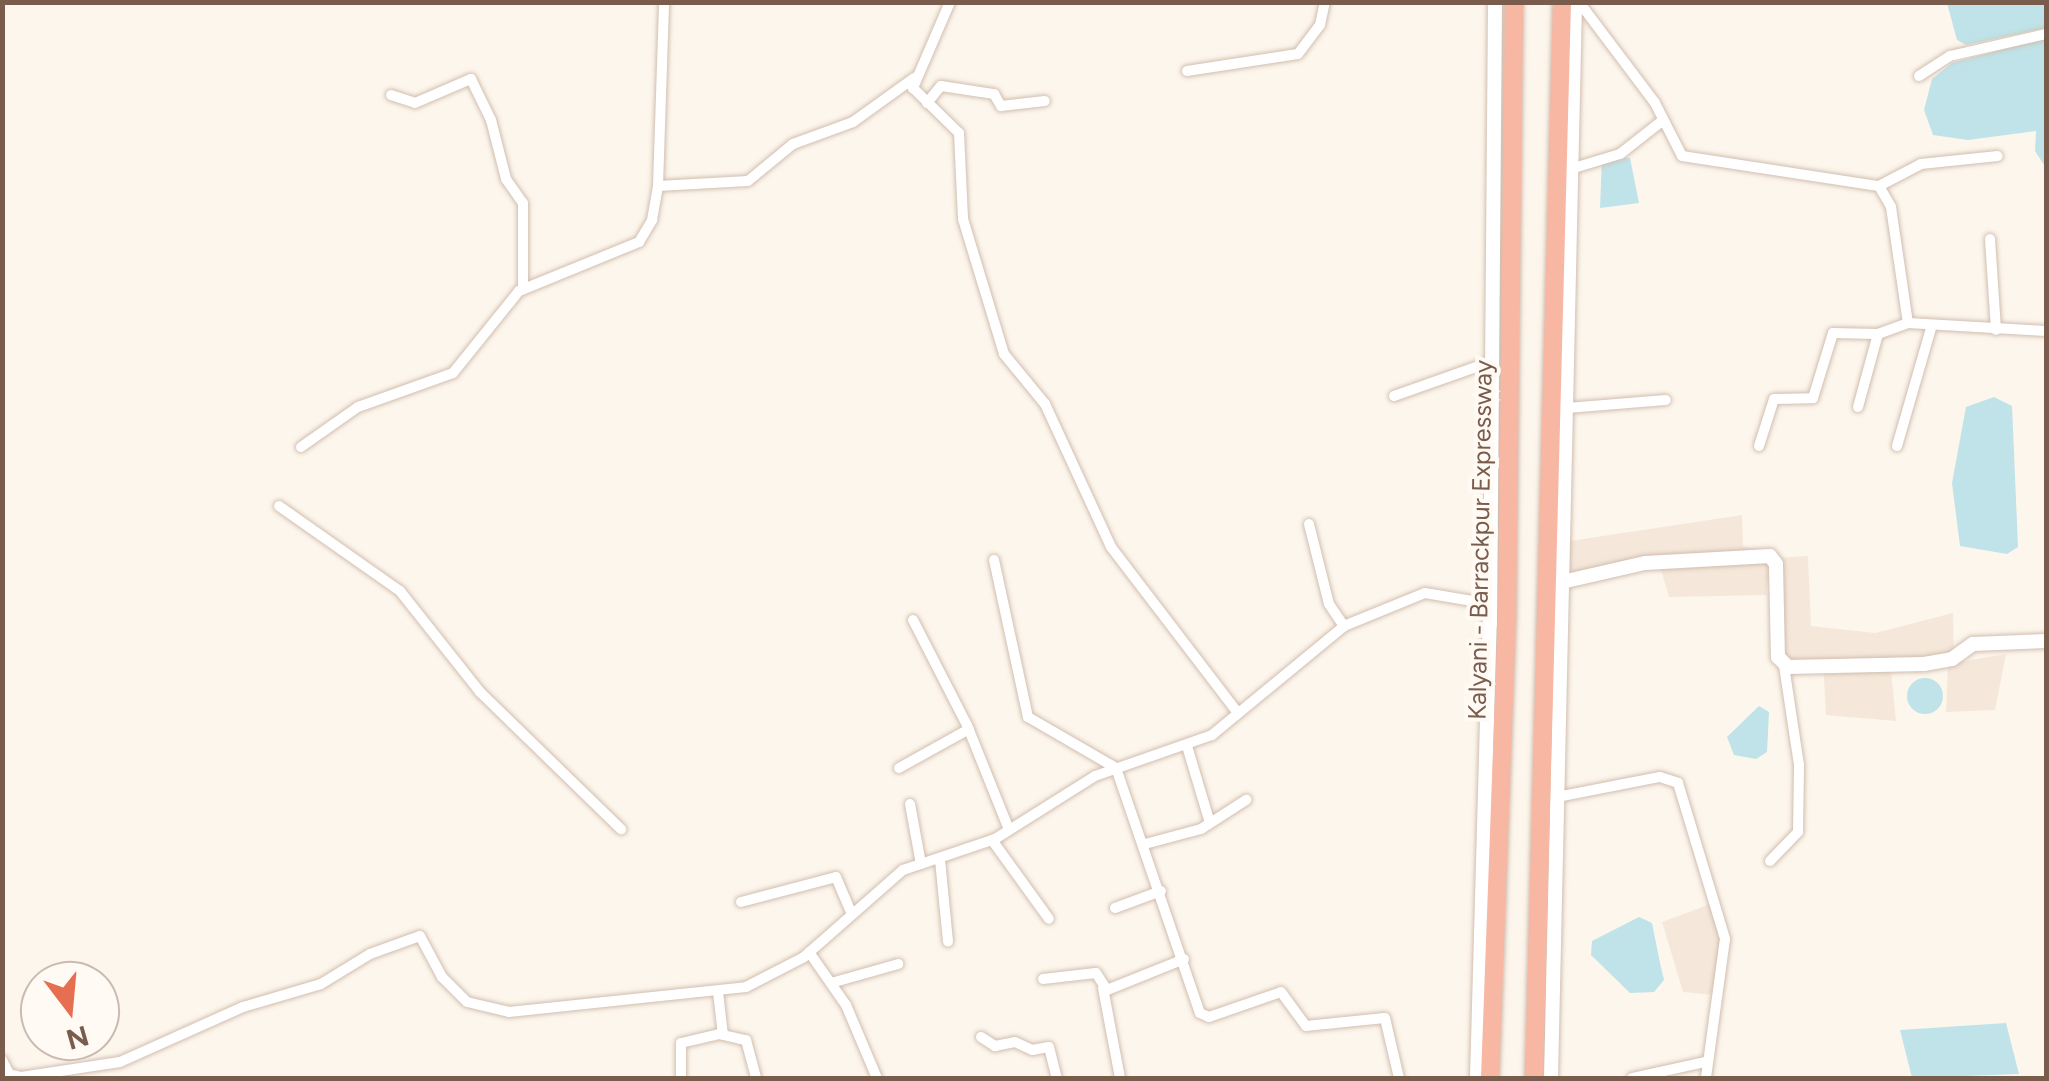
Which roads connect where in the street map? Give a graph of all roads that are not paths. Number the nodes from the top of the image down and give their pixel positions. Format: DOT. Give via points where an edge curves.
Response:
graph roads {
  1 [pos="664,2"];
  2 [pos="950,2"];
  3 [pos="1325,2"];
  4 [pos="1496,2"];
  5 [pos="1514,2"];
  6 [pos="1562,2"];
  7 [pos="1577,2"];
  8 [pos="2046,34"];
  9 [pos="1188,71"];
  10 [pos="1919,76"];
  11 [pos="914,78"];
  12 [pos="391,96"];
  13 [pos="1045,100"];
  14 [pos="927,103"];
  15 [pos="1662,121"];
  16 [pos="1998,156"];
  17 [pos="1574,168"];
  18 [pos="658,186"];
  19 [pos="1879,186"];
  20 [pos="1990,239"];
  21 [pos="523,288"];
  22 [pos="1908,323"];
  23 [pos="1931,328"];
  24 [pos="1996,330"];
  25 [pos="2046,331"];
  26 [pos="1878,334"];
  27 [pos="1492,361"];
  28 [pos="1394,396"];
  29 [pos="1666,400"];
  30 [pos="1858,407"];
  31 [pos="1567,408"];
  32 [pos="1759,446"];
  33 [pos="1897,446"];
  34 [pos="301,447"];
  35 [pos="279,506"];
  36 [pos="1309,524"];
  37 [pos="994,560"];
  38 [pos="1562,582"];
  39 [pos="1490,604"];
  40 [pos="913,620"];
  41 [pos="1344,626"];
  42 [pos="2046,641"];
  43 [pos="1784,666"];
  44 [pos="1238,713"];
  45 [pos="969,729"];
  46 [pos="1187,746"];
  47 [pos="899,768"];
  48 [pos="1116,768"];
  49 [pos="1557,797"];
  50 [pos="1246,800"];
  51 [pos="910,804"];
  52 [pos="1210,823"];
  53 [pos="1008,827"];
  54 [pos="621,829"];
  55 [pos="992,840"];
  56 [pos="1145,844"];
  57 [pos="940,860"];
  58 [pos="1770,861"];
  59 [pos="922,864"];
  60 [pos="1161,892"];
  61 [pos="741,902"];
  62 [pos="1116,908"];
  63 [pos="851,912"];
  64 [pos="1049,919"];
  65 [pos="948,942"];
  66 [pos="809,952"];
  67 [pos="1184,960"];
  68 [pos="898,964"];
  69 [pos="1043,979"];
  70 [pos="831,982"];
  71 [pos="1104,988"];
  72 [pos="718,992"];
  73 [pos="723,1035"];
  74 [pos="981,1038"];
  75 [pos="2,1060"];
  76 [pos="1705,1062"];
  77 [pos="26,1078"];
  78 [pos="681,1078"];
  79 [pos="756,1078"];
  80 [pos="878,1078"];
  81 [pos="1058,1078"];
  82 [pos="1120,1078"];
  83 [pos="1399,1078"];
  84 [pos="1477,1078"];
  85 [pos="1490,1078"];
  86 [pos="1534,1078"];
  87 [pos="1551,1078"];
  88 [pos="1632,1078"];
  89 [pos="1706,1078"];
  1 -- 18 [label="street"];
  2 -- 11 [label="street"];
  3 -- 9 [label="street" via="1320,25 1298,54"];
  4 -- 27 [label="street"];
  5 -- 85 [label="highway, Kalyani - Barrackpur Expressway" via="1506,621"];
  6 -- 86 [label="highway"];
  7 -- 15 [label="street"];
  7 -- 17 [label="street"];
  8 -- 10 [label="street" via="1950,56"];
  11 -- 14 [label="street" via="916,94"];
  11 -- 18 [label="street" via="852,122 793,144 748,182"];
  12 -- 21 [label="street" via="415,102 471,79 488,111 506,179 523,203"];
  13 -- 14 [label="street" via="1001,106 994,94 941,86"];
  14 -- 44 [label="street" via="959,133 963,219 1004,354 1045,404 1111,547"];
  15 -- 17 [label="street" via="1620,154"];
  15 -- 19 [label="street" via="1682,156"];
  16 -- 19 [label="street" via="1922,164"];
  17 -- 31 [label="street"];
  18 -- 21 [label="street" via="652,220 636,246"];
  19 -- 22 [label="street" via="1891,207"];
  20 -- 24 [label="street"];
  21 -- 34 [label="street" via="454,373 358,406"];
  22 -- 23 [label="street"];
  22 -- 26 [label="street"];
  23 -- 24 [label="street"];
  23 -- 33 [label="street"];
  24 -- 25 [label="street"];
  26 -- 30 [label="street"];
  26 -- 32 [label="street" via="1833,333 1812,398 1774,399"];
  27 -- 28 [label="street"];
  27 -- 39 [label="street"];
  29 -- 31 [label="street"];
  31 -- 38 [label="street"];
  35 -- 54 [label="street" via="400,591 480,692"];
  36 -- 41 [label="street" via="1327,599"];
  37 -- 48 [label="street" via="1030,721"];
  38 -- 43 [label="street" via="1644,564 1770,556"];
  38 -- 49 [label="street"];
  39 -- 41 [label="street" via="1426,593"];
  39 -- 84 [label="street"];
  40 -- 45 [label="street"];
  41 -- 44 [label="street"];
  42 -- 43 [label="street" via="1973,644 1952,659 1924,664"];
  43 -- 58 [label="street" via="1799,765 1798,832"];
  44 -- 46 [label="street"];
  45 -- 47 [label="street"];
  45 -- 53 [label="street"];
  46 -- 48 [label="street"];
  46 -- 52 [label="street"];
  48 -- 53 [label="street"];
  48 -- 56 [label="street"];
  49 -- 76 [label="street" via="1660,778 1678,784 1726,939"];
  49 -- 87 [label="street"];
  50 -- 52 [label="street"];
  51 -- 59 [label="street"];
  52 -- 56 [label="street"];
  53 -- 55 [label="street"];
  55 -- 57 [label="street"];
  55 -- 64 [label="street"];
  56 -- 60 [label="street"];
  57 -- 59 [label="street"];
  57 -- 65 [label="street"];
  59 -- 63 [label="street" via="893,876"];
  60 -- 62 [label="street"];
  60 -- 67 [label="street"];
  61 -- 63 [label="street" via="836,877"];
  63 -- 66 [label="street"];
  66 -- 70 [label="street"];
  66 -- 72 [label="street" via="767,977"];
  67 -- 71 [label="street"];
  67 -- 83 [label="street" via="1205,1018 1281,992 1306,1026 1385,1018"];
  68 -- 70 [label="street"];
  69 -- 71 [label="street" via="1096,974"];
  70 -- 80 [label="street"];
  71 -- 82 [label="street"];
  72 -- 73 [label="street"];
  72 -- 77 [label="street" via="510,1012 467,1002 442,977 420,936 370,954 321,984 243,1007 120,1062"];
  73 -- 78 [label="street" via="680,1042"];
  73 -- 79 [label="street" via="746,1040"];
  74 -- 81 [label="street" via="995,1046 1049,1047"];
  75 -- 77 [label="street" via="9,1074"];
  76 -- 88 [label="street"];
  76 -- 89 [label="street"];
}
